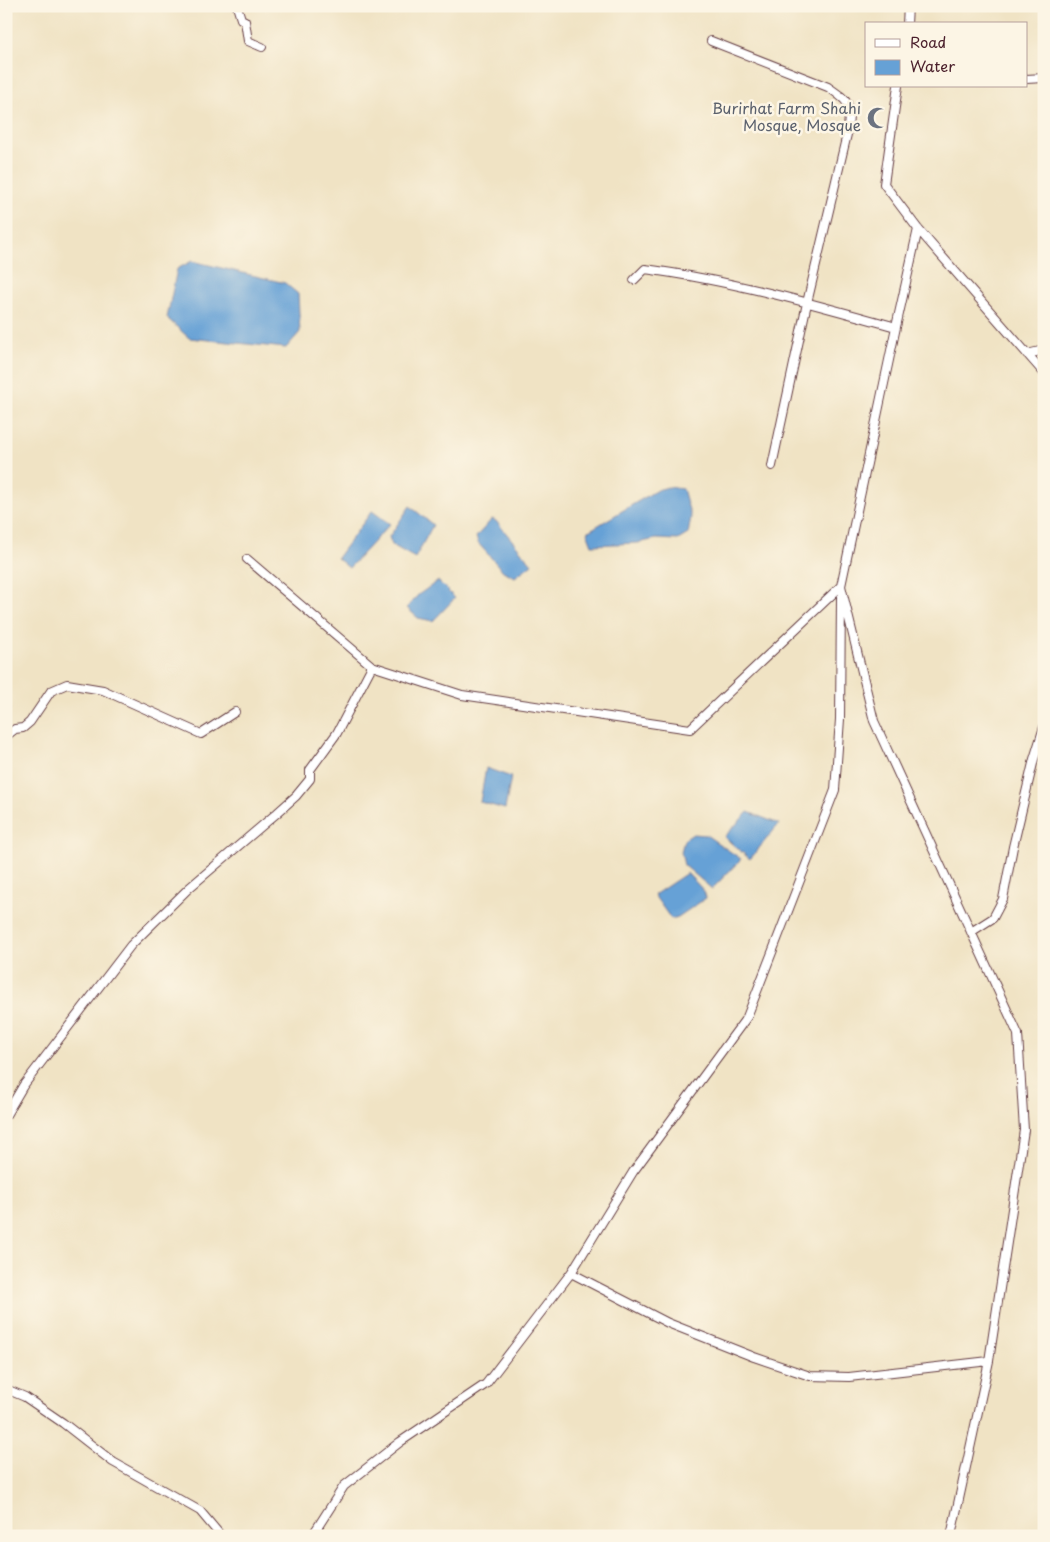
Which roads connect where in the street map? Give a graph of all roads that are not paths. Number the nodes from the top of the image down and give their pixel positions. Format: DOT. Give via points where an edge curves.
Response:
graph roads {
  1 [pos="237,6"];
  2 [pos="908,6"];
  3 [pos="907,22"];
  4 [pos="711,41"];
  5 [pos="262,47"];
  6 [pos="1044,78"];
  7 [pos="1028,79"];
  8 [pos="898,88"];
  9 [pos="918,230"];
  10 [pos="634,280"];
  11 [pos="807,302"];
  12 [pos="896,327"];
  13 [pos="1044,350"];
  14 [pos="1028,354"];
  15 [pos="1044,373"];
  16 [pos="772,466"];
  17 [pos="247,559"];
  18 [pos="841,586"];
  19 [pos="372,666"];
  20 [pos="235,712"];
  21 [pos="1044,727"];
  22 [pos="6,736"];
  23 [pos="971,932"];
  24 [pos="6,1115"];
  25 [pos="571,1274"];
  26 [pos="989,1361"];
  27 [pos="6,1389"];
  28 [pos="221,1536"];
  29 [pos="312,1536"];
  30 [pos="951,1536"];
  1 -- 5 [label="street" via="241,19 245,21 248,41"];
  2 -- 3 [label="street"];
  4 -- 11 [label="street" via="828,87 844,98 850,107 848,130"];
  6 -- 7 [label="street"];
  8 -- 9 [label="street" via="884,184"];
  9 -- 12 [label="street"];
  9 -- 14 [label="street"];
  10 -- 11 [label="street" via="645,269"];
  11 -- 12 [label="street"];
  11 -- 16 [label="street"];
  12 -- 18 [label="street"];
  13 -- 14 [label="street"];
  14 -- 15 [label="street"];
  17 -- 19 [label="street"];
  18 -- 19 [label="street" via="690,729 462,695"];
  18 -- 23 [label="street" via="874,721"];
  18 -- 25 [label="street" via="840,719 835,790 747,1017 633,1172"];
  19 -- 24 [label="street" via="337,733 310,770 310,779 296,796 189,888 131,945 23,1086"];
  20 -- 22 [label="street" via="201,734 103,690 67,684 52,691 23,728 15,729"];
  21 -- 23 [label="street" via="1017,829 1003,900 993,918"];
  23 -- 26 [label="street" via="1018,1034 1024,1130"];
  25 -- 26 [label="street" via="668,1323 810,1376 849,1377"];
  25 -- 29 [label="street" via="486,1384 400,1442 344,1486"];
  26 -- 30 [label="street"];
  27 -- 28 [label="street" via="25,1397 63,1422 113,1462 200,1511"];
}
